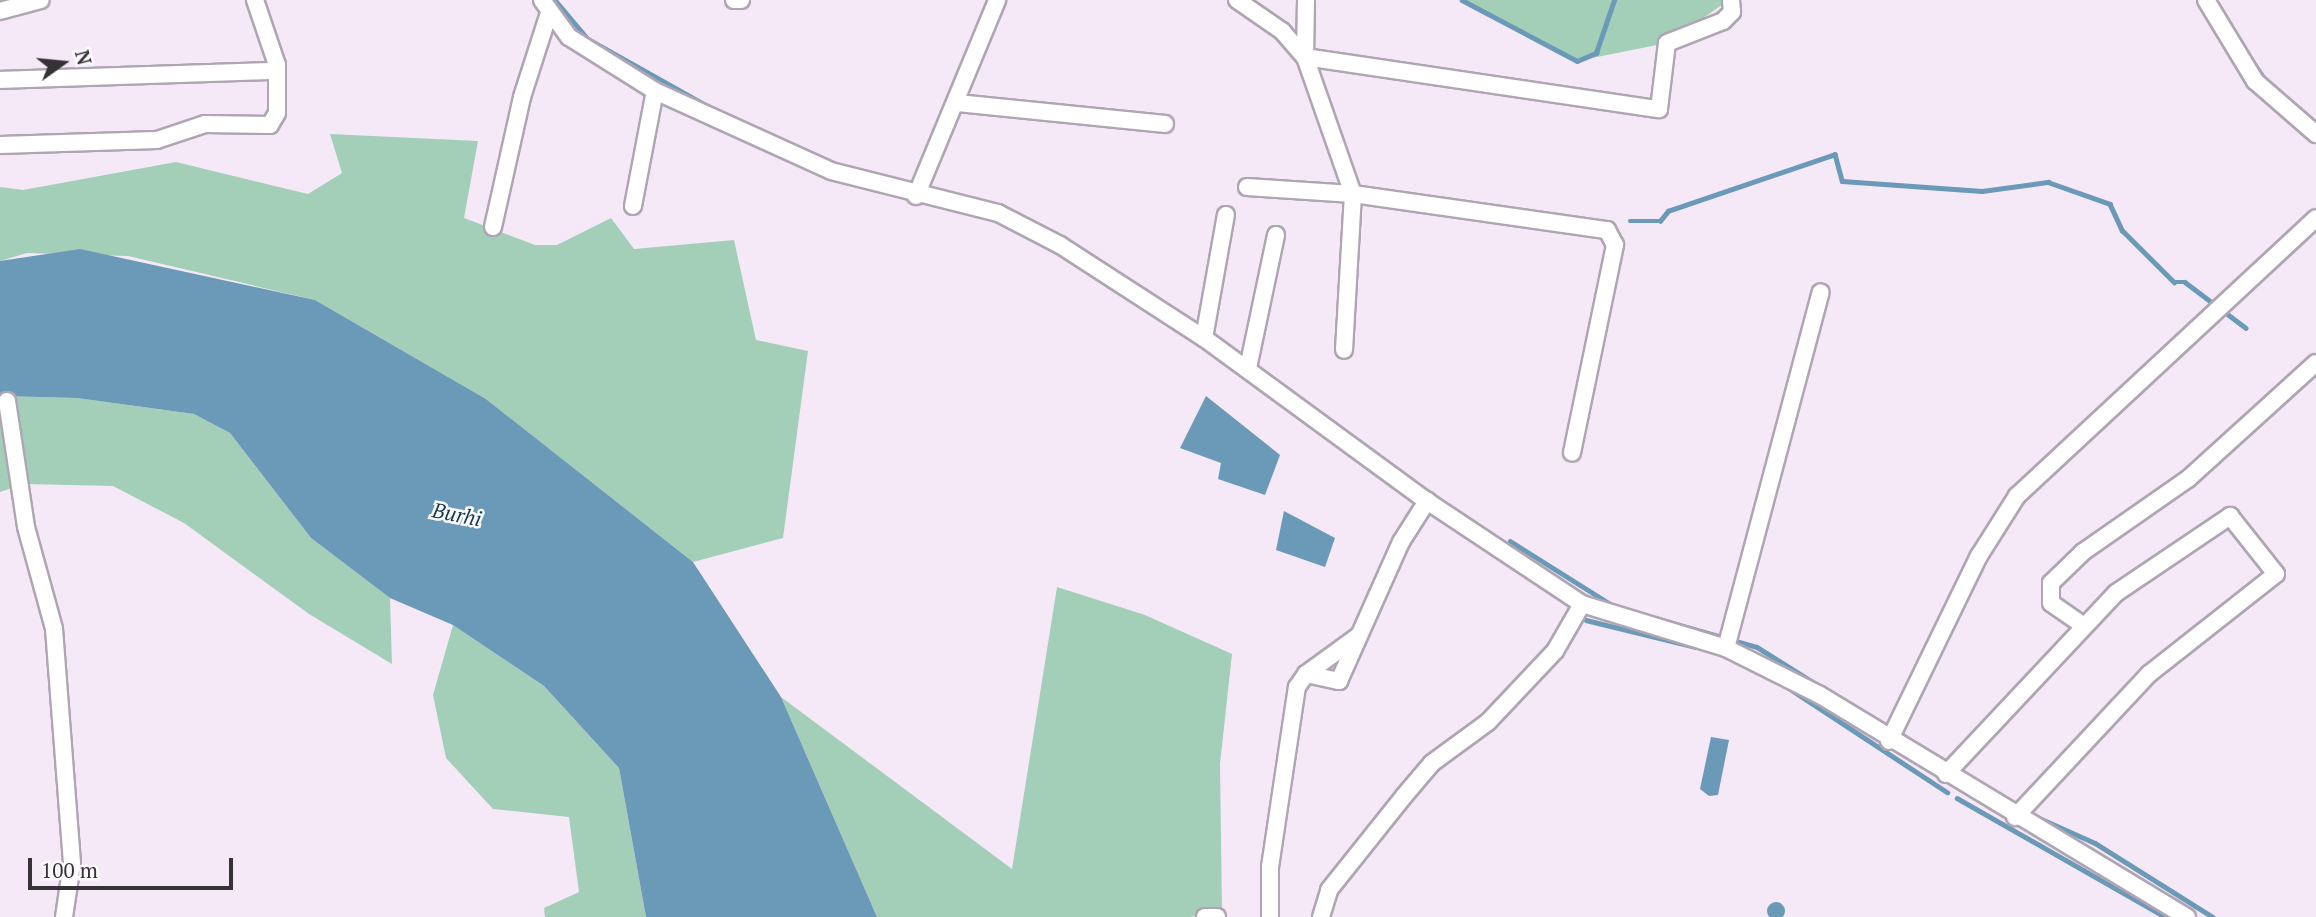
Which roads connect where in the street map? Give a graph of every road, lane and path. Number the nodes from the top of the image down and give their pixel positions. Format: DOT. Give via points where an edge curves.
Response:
graph roads {
  1 [pos="255,0"];
  2 [pos="734,0"];
  3 [pos="741,0"];
  4 [pos="997,0"];
  5 [pos="1237,0"];
  6 [pos="1306,0"];
  7 [pos="1731,0"];
  8 [pos="2206,0"];
  9 [pos="28,1"];
  10 [pos="546,6"];
  11 [pos="0,11"];
  12 [pos="1305,57"];
  13 [pos="277,71"];
  14 [pos="0,80"];
  15 [pos="655,91"];
  16 [pos="958,103"];
  17 [pos="1165,124"];
  18 [pos="2316,134"];
  19 [pos="0,145"];
  20 [pos="1247,187"];
  21 [pos="1353,194"];
  22 [pos="916,196"];
  23 [pos="633,206"];
  24 [pos="1226,215"];
  25 [pos="2316,218"];
  26 [pos="493,228"];
  27 [pos="1276,235"];
  28 [pos="1821,292"];
  29 [pos="1204,338"];
  30 [pos="1344,350"];
  31 [pos="2316,363"];
  32 [pos="1248,368"];
  33 [pos="7,401"];
  34 [pos="1572,453"];
  35 [pos="1427,501"];
  36 [pos="1582,604"];
  37 [pos="2084,626"];
  38 [pos="1357,637"];
  39 [pos="1728,641"];
  40 [pos="1306,674"];
  41 [pos="1889,741"];
  42 [pos="1946,774"];
  43 [pos="2015,817"];
  44 [pos="64,917"];
  45 [pos="1205,917"];
  46 [pos="1217,917"];
  47 [pos="1270,917"];
  48 [pos="1321,917"];
  49 [pos="2187,917"];
  1 -- 13 [label="street" via="272,35"];
  2 -- 3 [label="street"];
  4 -- 16 [label="street"];
  5 -- 12 [label="street" via="1282,32"];
  6 -- 12 [label="street"];
  7 -- 12 [label="street" via="1732,12 1723,21 1667,43 1659,109"];
  8 -- 18 [label="street" via="2255,81"];
  9 -- 11 [label="street"];
  10 -- 15 [label="street" via="569,37"];
  10 -- 26 [label="street"];
  12 -- 21 [label="street"];
  13 -- 14 [label="street"];
  13 -- 19 [label="street" via="277,113 266,126 205,124 157,140"];
  15 -- 22 [label="street" via="831,171"];
  15 -- 23 [label="street"];
  16 -- 17 [label="street"];
  16 -- 22 [label="street"];
  20 -- 21 [label="street"];
  21 -- 30 [label="street"];
  21 -- 34 [label="street" via="1595,226 1613,237"];
  22 -- 29 [label="street" via="998,213"];
  24 -- 29 [label="street"];
  25 -- 41 [label="street" via="2017,496 1979,556"];
  27 -- 32 [label="street"];
  28 -- 39 [label="street"];
  29 -- 32 [label="street"];
  31 -- 37 [label="street" via="2189,478 2083,552 2051,583 2051,603"];
  32 -- 35 [label="street"];
  33 -- 44 [label="street" via="26,527 54,629 72,863"];
  35 -- 36 [label="street"];
  35 -- 38 [label="street"];
  36 -- 39 [label="street"];
  36 -- 48 [label="street" via="1555,651 1404,796 1329,890"];
  37 -- 42 [label="street"];
  37 -- 43 [label="street" via="2168,552 2230,516 2276,574 2149,674"];
  38 -- 40 [label="street"];
  38 -- 40 [label="street" via="1339,681"];
  39 -- 41 [label="street"];
  40 -- 47 [label="street" via="1297,687 1270,867"];
  41 -- 42 [label="street"];
  42 -- 43 [label="street"];
  43 -- 49 [label="street"];
  45 -- 46 [label="street"];
}
